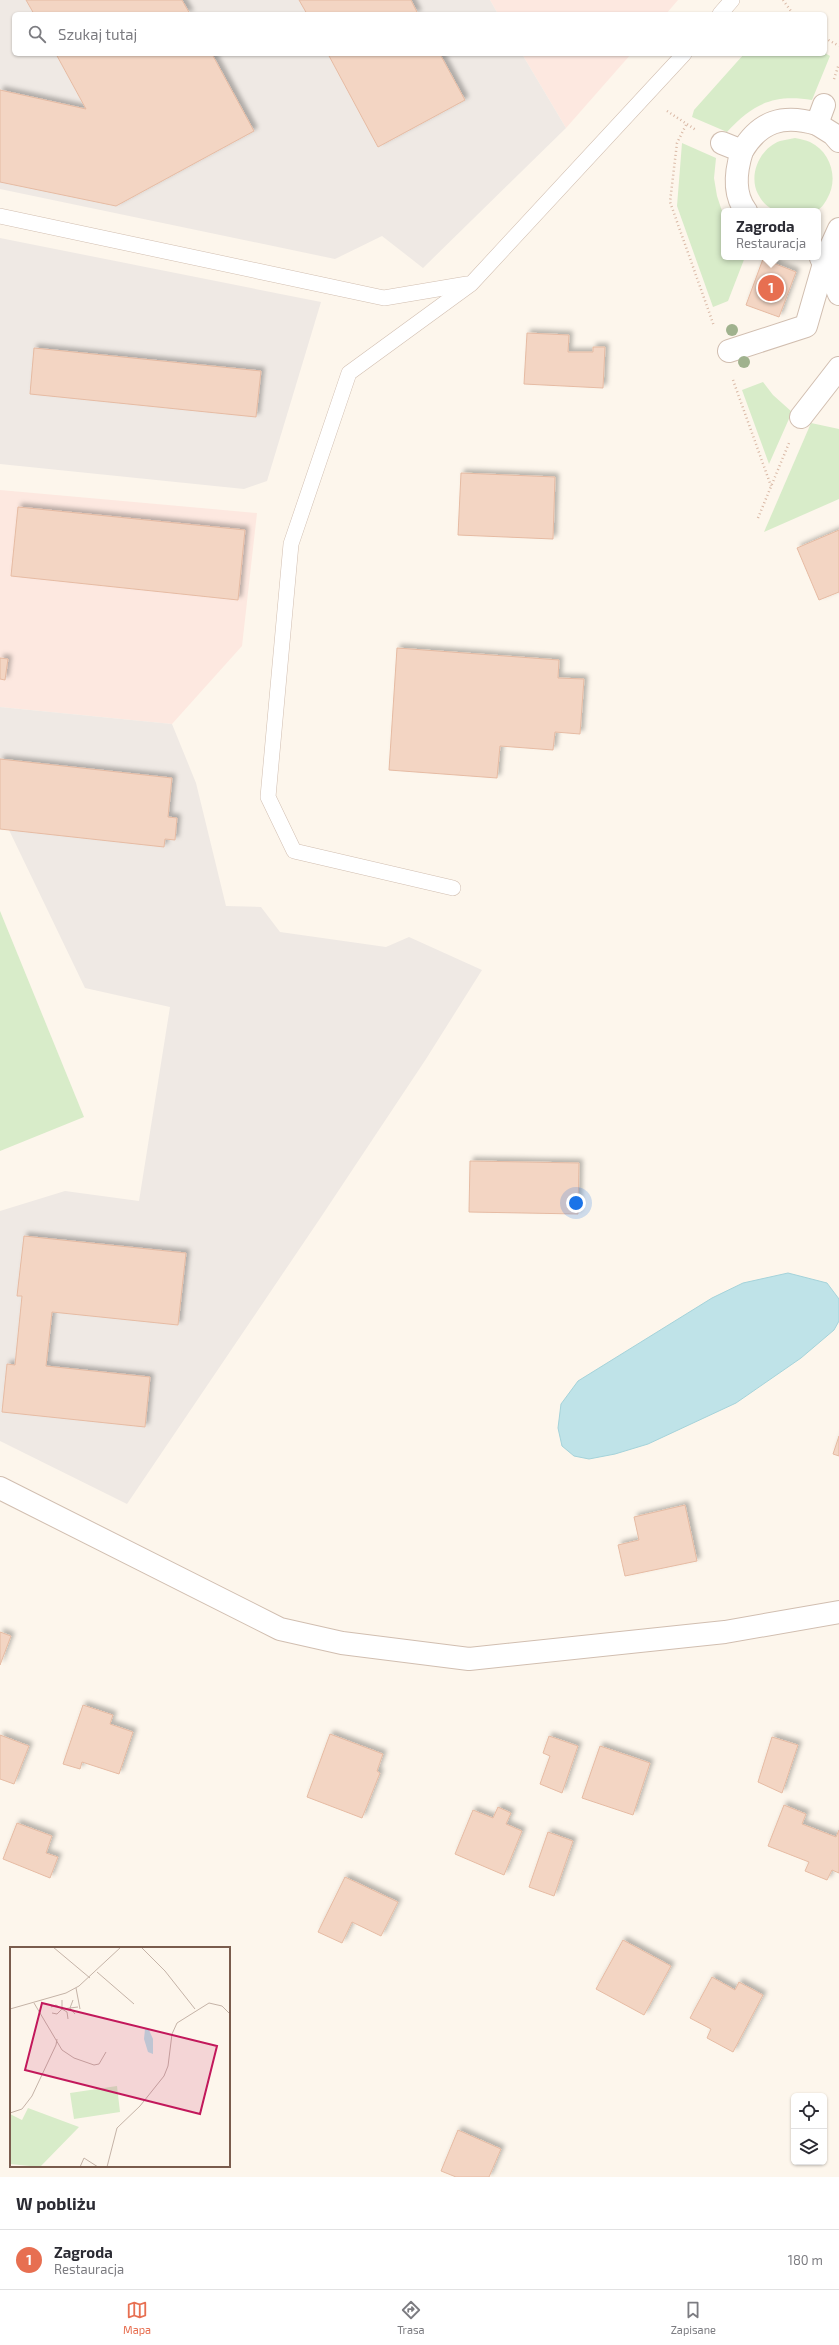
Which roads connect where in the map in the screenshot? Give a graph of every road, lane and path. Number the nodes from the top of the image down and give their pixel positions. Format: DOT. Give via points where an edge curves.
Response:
graph roads {
  1 [pos="732,0"];
  2 [pos="783,0"];
  3 [pos="722,12"];
  4 [pos="792,12"];
  5 [pos="827,39"];
  6 [pos="839,46"];
  7 [pos="682,56"];
  8 [pos="645,96"];
  9 [pos="686,125"];
  10 [pos="839,141"];
  11 [pos="722,143"];
  12 [pos="742,152"];
  13 [pos="745,208"];
  14 [pos="0,216"];
  15 [pos="839,229"];
  16 [pos="828,258"];
  17 [pos="471,284"];
  18 [pos="839,294"];
  19 [pos="716,330"];
  20 [pos="729,351"];
  21 [pos="839,368"];
  22 [pos="731,372"];
  23 [pos="801,417"];
  24 [pos="771,486"];
  25 [pos="758,518"];
  26 [pos="453,888"];
  27 [pos="0,1488"];
  28 [pos="839,1612"];
  1 -- 3 [label="lane"];
  2 -- 4 [label="path"];
  5 -- 6 [label="path"];
  7 -- 8 [label="lane"];
  8 -- 9 [label="path"];
  8 -- 17 [label="lane"];
  9 -- 11 [label="path"];
  9 -- 19 [label="path" via="677,143 670,202"];
  10 -- 12 [label="street" via="821,114 782,119 765,126 751,136"];
  11 -- 12 [label="street"];
  12 -- 13 [label="street" via="736,170 738,190"];
  14 -- 17 [label="lane" via="384,298"];
  15 -- 16 [label="street"];
  16 -- 18 [label="street"];
  16 -- 20 [label="street" via="806,326"];
  17 -- 26 [label="lane" via="349,373 291,544 268,797 294,851"];
  21 -- 23 [label="street"];
  22 -- 24 [label="path"];
  23 -- 24 [label="path"];
  24 -- 25 [label="path"];
  27 -- 28 [label="street" via="280,1629 342,1643 469,1659 726,1632"];
}
